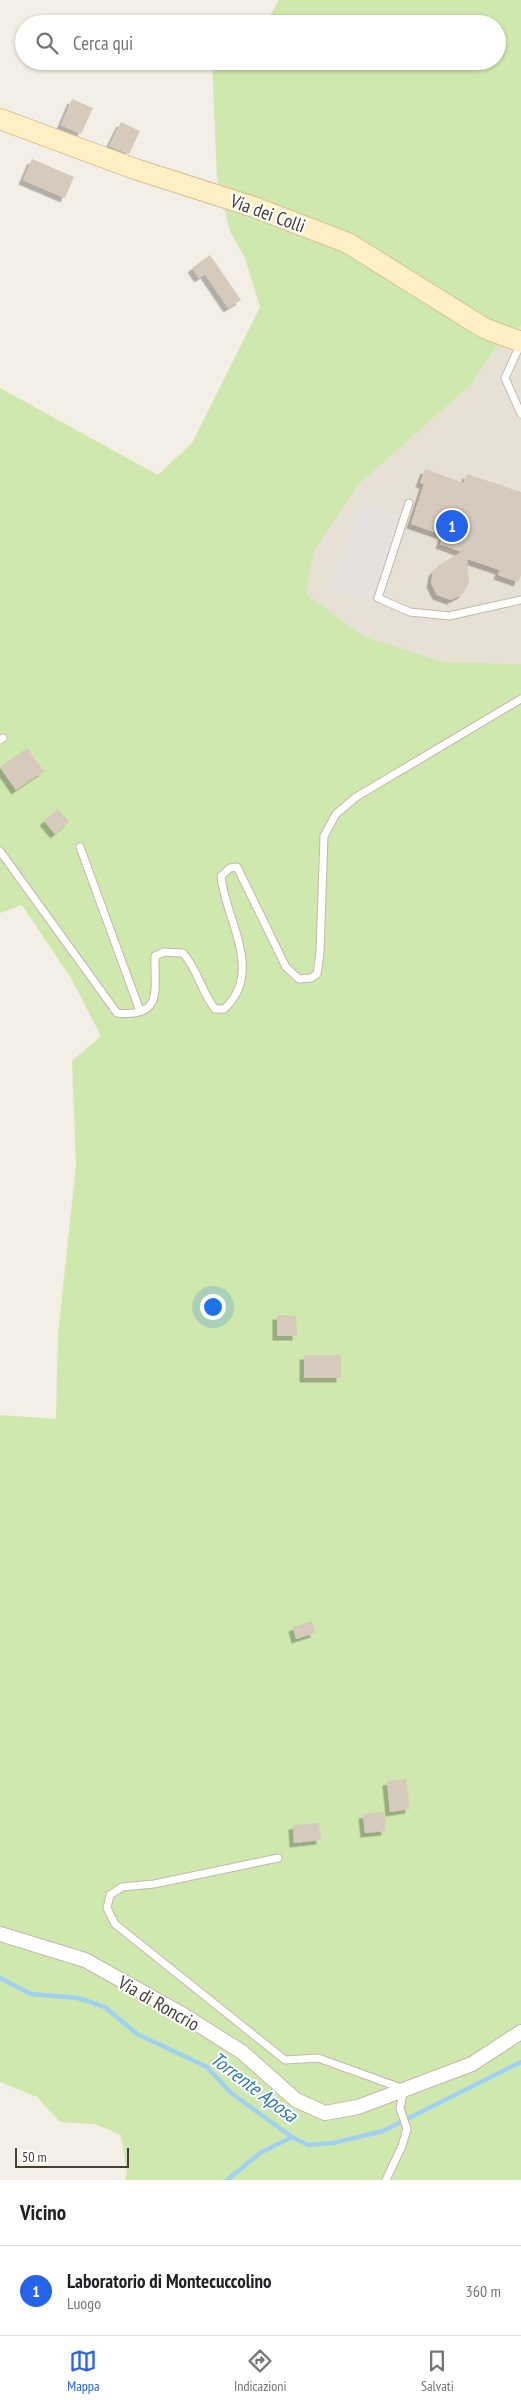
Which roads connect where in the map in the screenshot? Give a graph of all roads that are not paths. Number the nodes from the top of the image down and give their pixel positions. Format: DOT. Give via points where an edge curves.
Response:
graph roads {
  1 [pos="0,119"];
  2 [pos="521,342"];
  3 [pos="521,414"];
  4 [pos="409,503"];
  5 [pos="521,600"];
  6 [pos="521,698"];
  7 [pos="80,847"];
  8 [pos="0,852"];
  9 [pos="140,1011"];
  10 [pos="278,1858"];
  11 [pos="0,1934"];
  12 [pos="521,2032"];
  13 [pos="404,2089"];
  14 [pos="386,2180"];
  1 -- 2 [label="main road, Via dei Colli" via="348,244 484,328"];
  2 -- 3 [label="lane" via="505,378"];
  4 -- 5 [label="lane" via="378,598 410,612 449,616"];
  6 -- 9 [label="lane" via="356,797 336,814 324,836 317,974 299,979 286,967 237,868 230,868 221,876 222,890 237,930 243,975 235,999 224,1009 215,1009 183,953 164,952 155,956 155,1000"];
  7 -- 9 [label="lane"];
  8 -- 9 [label="lane" via="117,1013"];
  10 -- 13 [label="lane" via="122,1888 110,1895 107,1908 115,1924 286,2060 318,2058"];
  11 -- 13 [label="street, Via di Roncrio" via="85,1960 242,2052 296,2100 325,2114 358,2107"];
  12 -- 13 [label="street, Via di Roncrio" via="472,2064"];
  13 -- 14 [label="lane" via="400,2108 407,2129"];
}
